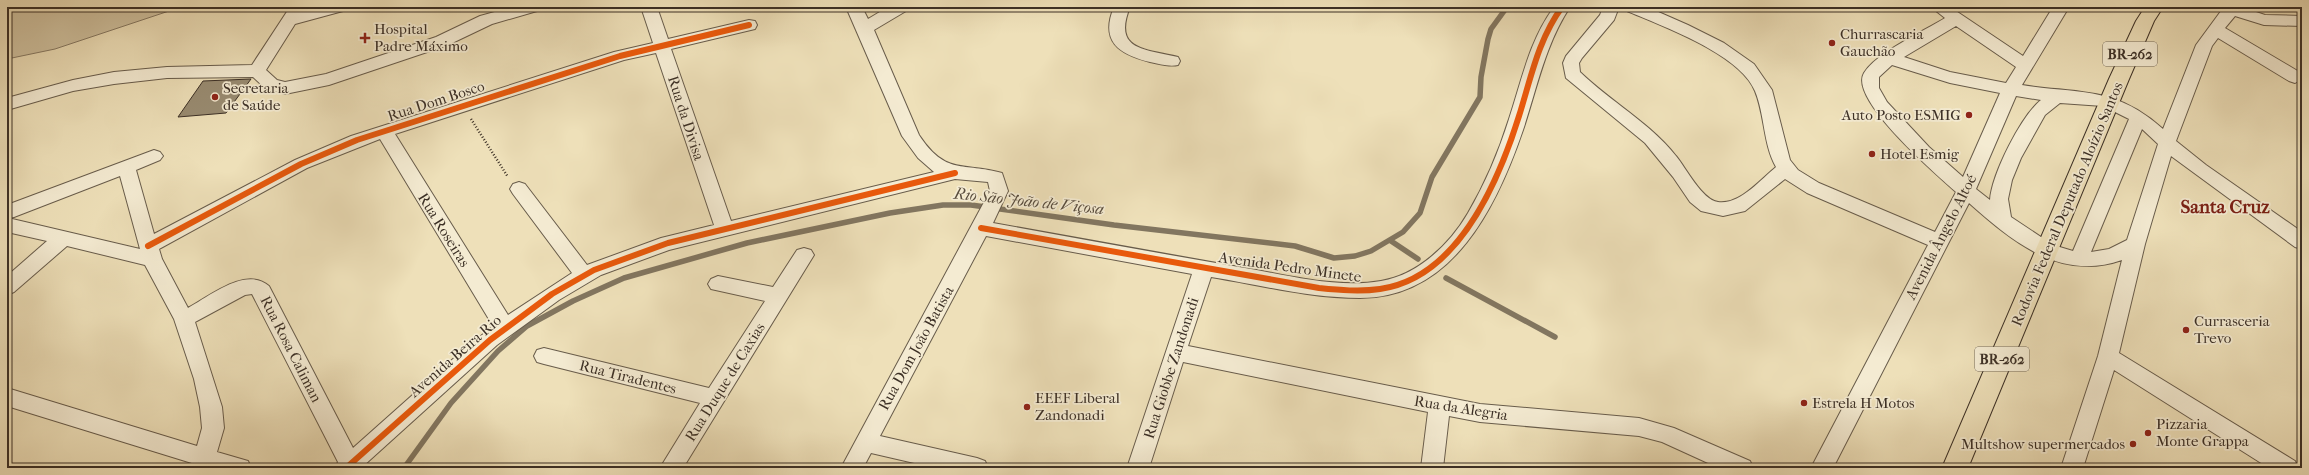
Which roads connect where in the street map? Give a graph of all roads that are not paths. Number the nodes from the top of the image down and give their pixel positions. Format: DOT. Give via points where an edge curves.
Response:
graph roads {
  1 [pos="298,7"];
  2 [pos="337,7"];
  3 [pos="530,7"];
  4 [pos="650,7"];
  5 [pos="854,7"];
  6 [pos="900,7"];
  7 [pos="1122,7"];
  8 [pos="1562,7"];
  9 [pos="1611,7"];
  10 [pos="1633,7"];
  11 [pos="1938,7"];
  12 [pos="2061,7"];
  13 [pos="2154,7"];
  14 [pos="2285,7"];
  15 [pos="2229,8"];
  16 [pos="484,14"];
  17 [pos="2302,14"];
  18 [pos="1955,19"];
  19 [pos="288,21"];
  20 [pos="2302,21"];
  21 [pos="749,25"];
  22 [pos="865,28"];
  23 [pos="2215,29"];
  24 [pos="662,45"];
  25 [pos="1890,58"];
  26 [pos="1172,61"];
  27 [pos="2026,66"];
  28 [pos="257,71"];
  29 [pos="2295,77"];
  30 [pos="2011,89"];
  31 [pos="2056,97"];
  32 [pos="2110,102"];
  33 [pos="7,104"];
  34 [pos="2138,118"];
  35 [pos="384,131"];
  36 [pos="2167,142"];
  37 [pos="154,156"];
  38 [pos="126,167"];
  39 [pos="1786,169"];
  40 [pos="955,172"];
  41 [pos="515,185"];
  42 [pos="1966,190"];
  43 [pos="7,212"];
  44 [pos="2002,220"];
  45 [pos="985,221"];
  46 [pos="7,225"];
  47 [pos="724,228"];
  48 [pos="64,238"];
  49 [pos="1940,242"];
  50 [pos="2302,242"];
  51 [pos="2135,244"];
  52 [pos="2047,250"];
  53 [pos="150,252"];
  54 [pos="804,256"];
  55 [pos="2079,259"];
  56 [pos="1204,268"];
  57 [pos="584,275"];
  58 [pos="718,284"];
  59 [pos="7,287"];
  60 [pos="779,296"];
  61 [pos="184,319"];
  62 [pos="505,328"];
  63 [pos="1177,352"];
  64 [pos="544,356"];
  65 [pos="2108,356"];
  66 [pos="7,397"];
  67 [pos="713,398"];
  68 [pos="1439,406"];
  69 [pos="865,442"];
  70 [pos="204,459"];
  71 [pos="348,467"];
  72 [pos="240,468"];
  73 [pos="671,468"];
  74 [pos="852,468"];
  75 [pos="977,468"];
  76 [pos="1138,468"];
  77 [pos="1432,468"];
  78 [pos="1742,468"];
  79 [pos="1822,468"];
  80 [pos="1955,468"];
  81 [pos="2072,468"];
  82 [pos="2287,468"];
  1 -- 19 [label="street"];
  2 -- 19 [label="street"];
  3 -- 16 [label="street"];
  4 -- 24 [label="street, Rua da Divisa"];
  5 -- 22 [label="street"];
  6 -- 22 [label="street"];
  7 -- 26 [label="street" via="1116,24 1120,43 1139,54"];
  8 -- 56 [label="street, Avenida Pedro Minete" via="1545,33 1518,121 1474,219 1457,244 1440,260 1397,285 1366,290 1336,289"];
  9 -- 39 [label="street" via="1608,16 1574,56 1571,63 1572,74 1585,87 1623,113 1648,135 1682,175 1695,197 1704,204 1716,208 1735,208"];
  10 -- 39 [label="street" via="1728,53 1758,78 1764,88 1780,156"];
  11 -- 18 [label="street"];
  12 -- 27 [label="street, Avenida Ângelo Altoé"];
  13 -- 32 [label="highway, Rodovia Federal Deputado Aloízio Santos / BR-262"];
  14 -- 17 [label="street"];
  15 -- 20 [label="street" via="2264,20"];
  15 -- 23 [label="street"];
  16 -- 28 [label="street" via="442,40 329,79 285,88 270,84"];
  18 -- 25 [label="street"];
  18 -- 27 [label="street"];
  19 -- 28 [label="street"];
  21 -- 24 [label="street, Rua Dom Bosco"];
  22 -- 40 [label="street" via="919,149 937,164"];
  23 -- 29 [label="street"];
  23 -- 36 [label="street" via="2204,45"];
  24 -- 35 [label="street, Rua Dom Bosco"];
  24 -- 47 [label="street, Rua da Divisa"];
  25 -- 30 [label="street" via="1958,80"];
  25 -- 42 [label="street" via="1870,75 1870,90 1902,130"];
  27 -- 30 [label="street, Avenida Ângelo Altoé"];
  28 -- 33 [label="street" via="163,72 112,78"];
  30 -- 31 [label="street"];
  30 -- 42 [label="street, Avenida Ângelo Altoé"];
  31 -- 32 [label="street"];
  31 -- 44 [label="street" via="2039,111 2012,158 1999,199"];
  32 -- 34 [label="street"];
  32 -- 52 [label="highway, Rodovia Federal Deputado Aloízio Santos / BR-262"];
  34 -- 36 [label="street"];
  34 -- 55 [label="street"];
  35 -- 53 [label="street, Rua Dom Bosco" via="301,164"];
  35 -- 62 [label="street, Rua Roseiras"];
  36 -- 50 [label="street" via="2190,163 2271,217"];
  36 -- 51 [label="street"];
  37 -- 38 [label="street"];
  38 -- 43 [label="street"];
  38 -- 53 [label="street"];
  39 -- 49 [label="street" via="1795,178 1813,188"];
  40 -- 45 [label="street, Rua Dom João Batista" via="977,173 996,178 999,190"];
  40 -- 47 [label="street, Avenida Beira Rio"];
  41 -- 57 [label="street"];
  42 -- 44 [label="street"];
  42 -- 49 [label="street, Avenida Ângelo Altoé"];
  44 -- 52 [label="street" via="2018,234"];
  45 -- 56 [label="street, Avenida Pedro Minete"];
  45 -- 69 [label="street, Rua Dom João Batista"];
  46 -- 48 [label="street"];
  47 -- 57 [label="street, Avenida Beira Rio" via="633,254"];
  48 -- 53 [label="street"];
  48 -- 59 [label="street"];
  49 -- 79 [label="street, Avenida Ângelo Altoé"];
  51 -- 55 [label="street" via="2112,257 2097,260"];
  51 -- 65 [label="street"];
  52 -- 55 [label="street"];
  52 -- 80 [label="highway, Rodovia Federal Deputado Aloízio Santos / BR-262"];
  53 -- 61 [label="street"];
  54 -- 60 [label="street, Rua Duque de Caxias"];
  56 -- 63 [label="street, Rua Giobbe Zandonadi"];
  57 -- 62 [label="street, Avenida Beira Rio"];
  58 -- 60 [label="street"];
  60 -- 67 [label="street, Rua Duque de Caxias"];
  61 -- 70 [label="street" via="211,407 214,428"];
  61 -- 71 [label="street, Rua Rosa Caliman" via="241,288 256,286 262,290"];
  62 -- 71 [label="street, Avenida Beira Rio"];
  63 -- 68 [label="street, Rua da Alegria"];
  63 -- 76 [label="street, Rua Giobbe Zandonadi"];
  64 -- 67 [label="street, Rua Tiradentes"];
  65 -- 81 [label="street"];
  65 -- 82 [label="street"];
  66 -- 70 [label="street"];
  67 -- 73 [label="street, Rua Duque de Caxias"];
  68 -- 77 [label="street"];
  68 -- 78 [label="street, Rua da Alegria" via="1480,413 1639,427 1666,434"];
  69 -- 74 [label="street, Rua Dom João Batista"];
  69 -- 75 [label="street"];
  70 -- 72 [label="street"];
}
